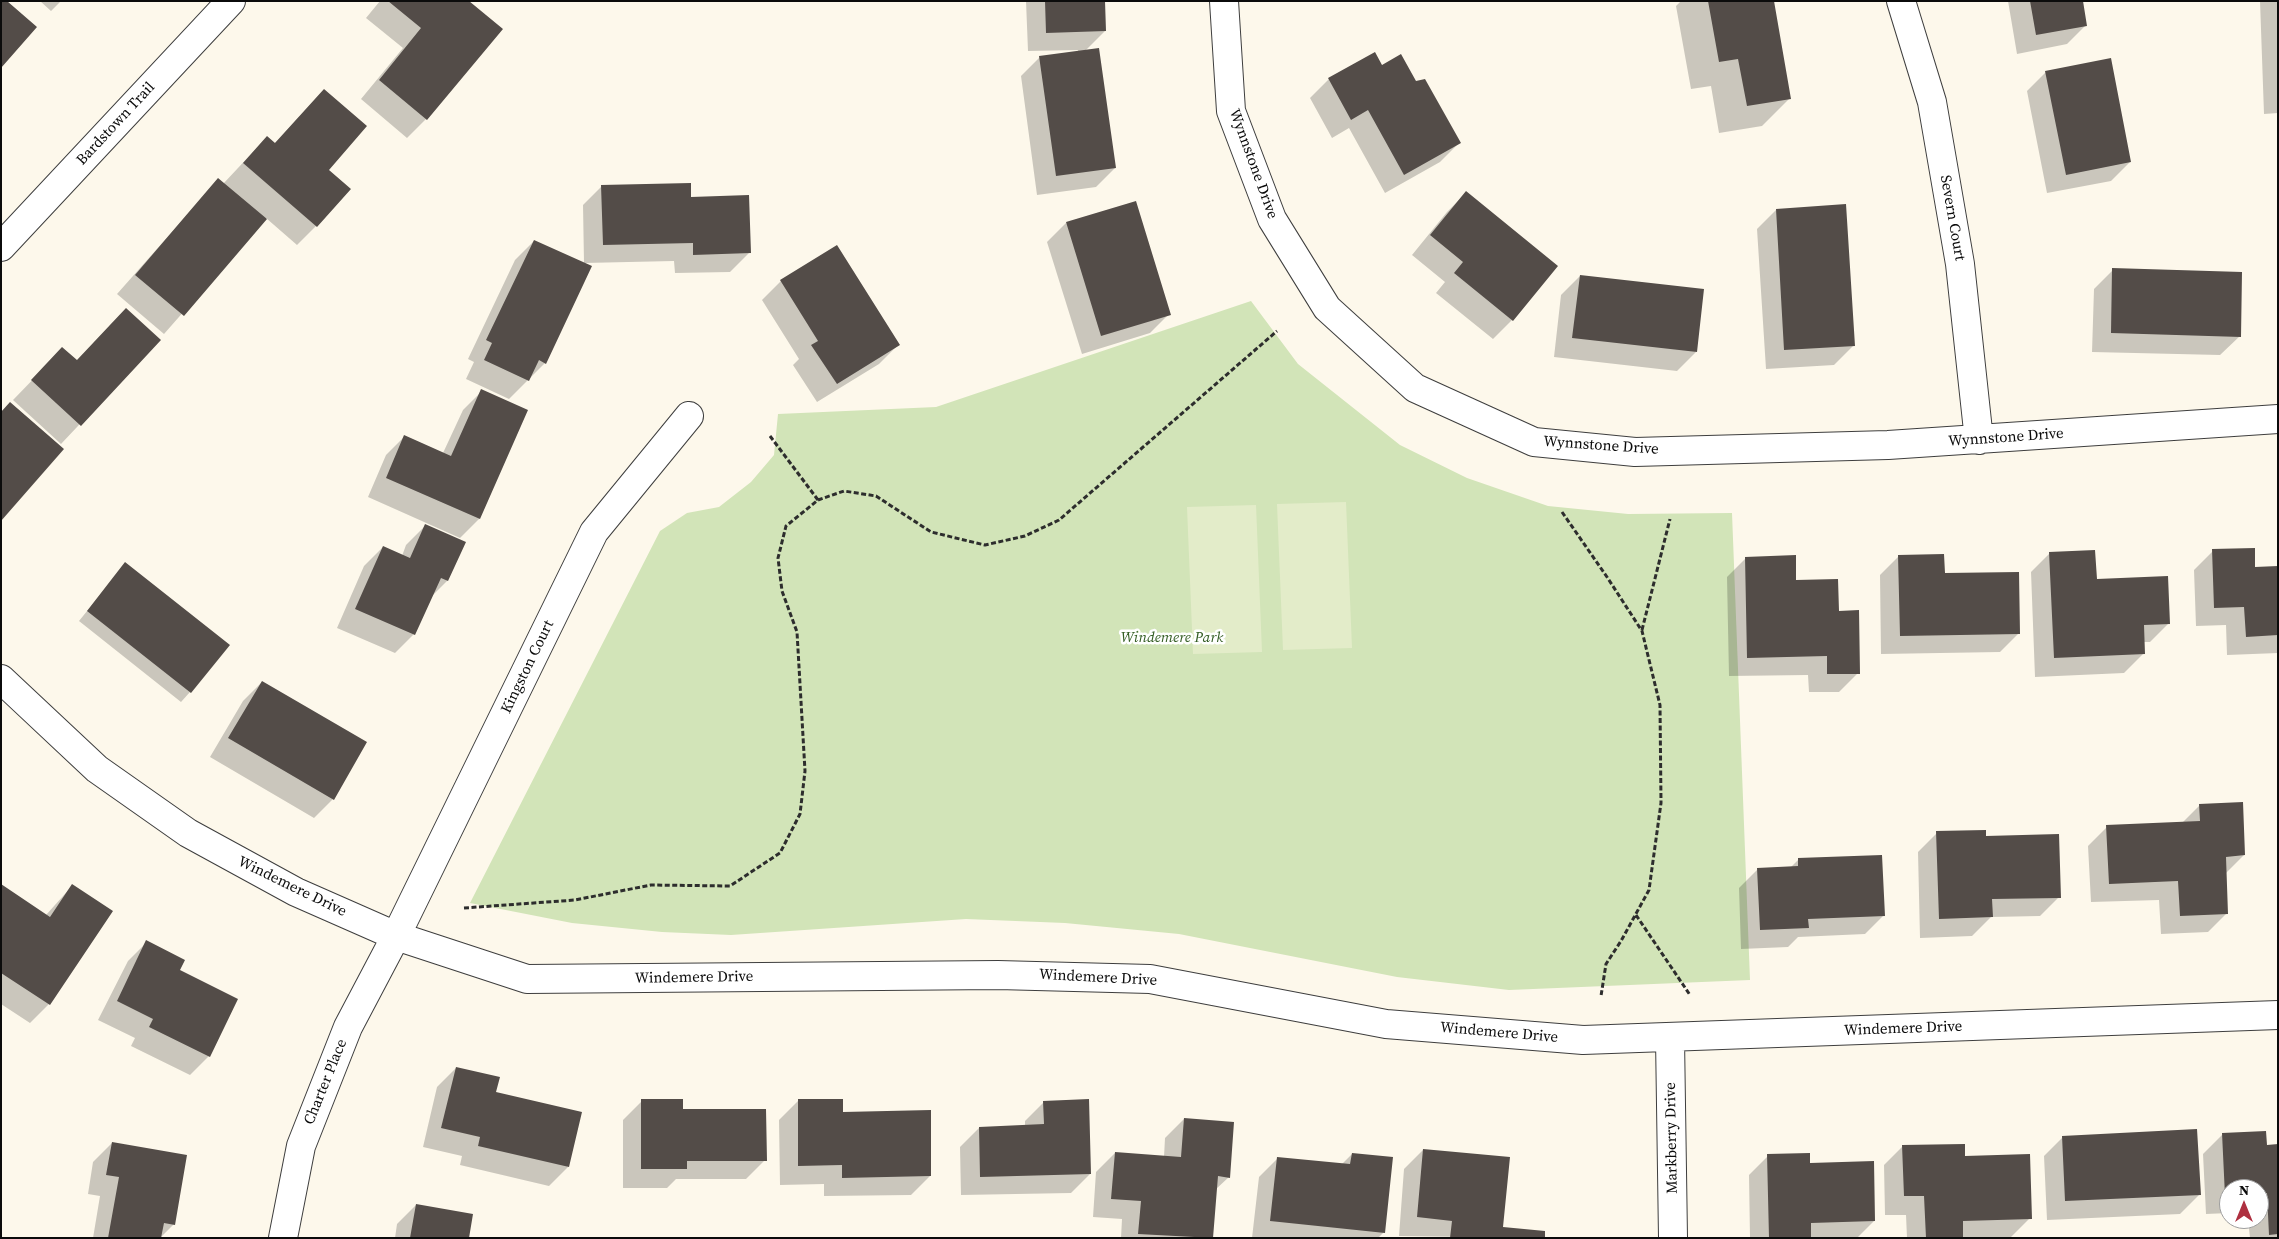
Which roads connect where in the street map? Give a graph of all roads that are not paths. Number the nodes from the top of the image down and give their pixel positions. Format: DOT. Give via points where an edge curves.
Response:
graph roads {
  1 [pos="232,1"];
  2 [pos="1224,1"];
  3 [pos="1901,1"];
  4 [pos="1,247"];
  5 [pos="689,416"];
  6 [pos="2278,419"];
  7 [pos="1979,440"];
  8 [pos="1,679"];
  9 [pos="396,936"];
  10 [pos="2278,1015"];
  11 [pos="1670,1038"];
  12 [pos="283,1238"];
  13 [pos="1673,1238"];
  1 -- 4 [label="street, Bardstown Trail"];
  2 -- 7 [label="street, Wynnstone Drive" via="1231,111 1272,219 1327,308 1415,388 1534,442 1634,452"];
  3 -- 7 [label="street, Severn Court" via="1932,102 1960,264"];
  5 -- 9 [label="street, Kingston Court" via="594,532"];
  6 -- 7 [label="street, Wynnstone Drive"];
  8 -- 9 [label="street, Windemere Drive" via="97,769 188,833 296,892"];
  9 -- 11 [label="street, Windemere Drive" via="527,979 998,974 1150,979 1386,1024 1583,1040"];
  9 -- 12 [label="street, Charter Place" via="348,1027 301,1146"];
  10 -- 11 [label="street, Windemere Drive"];
  11 -- 13 [label="street, Markberry Drive"];
}
